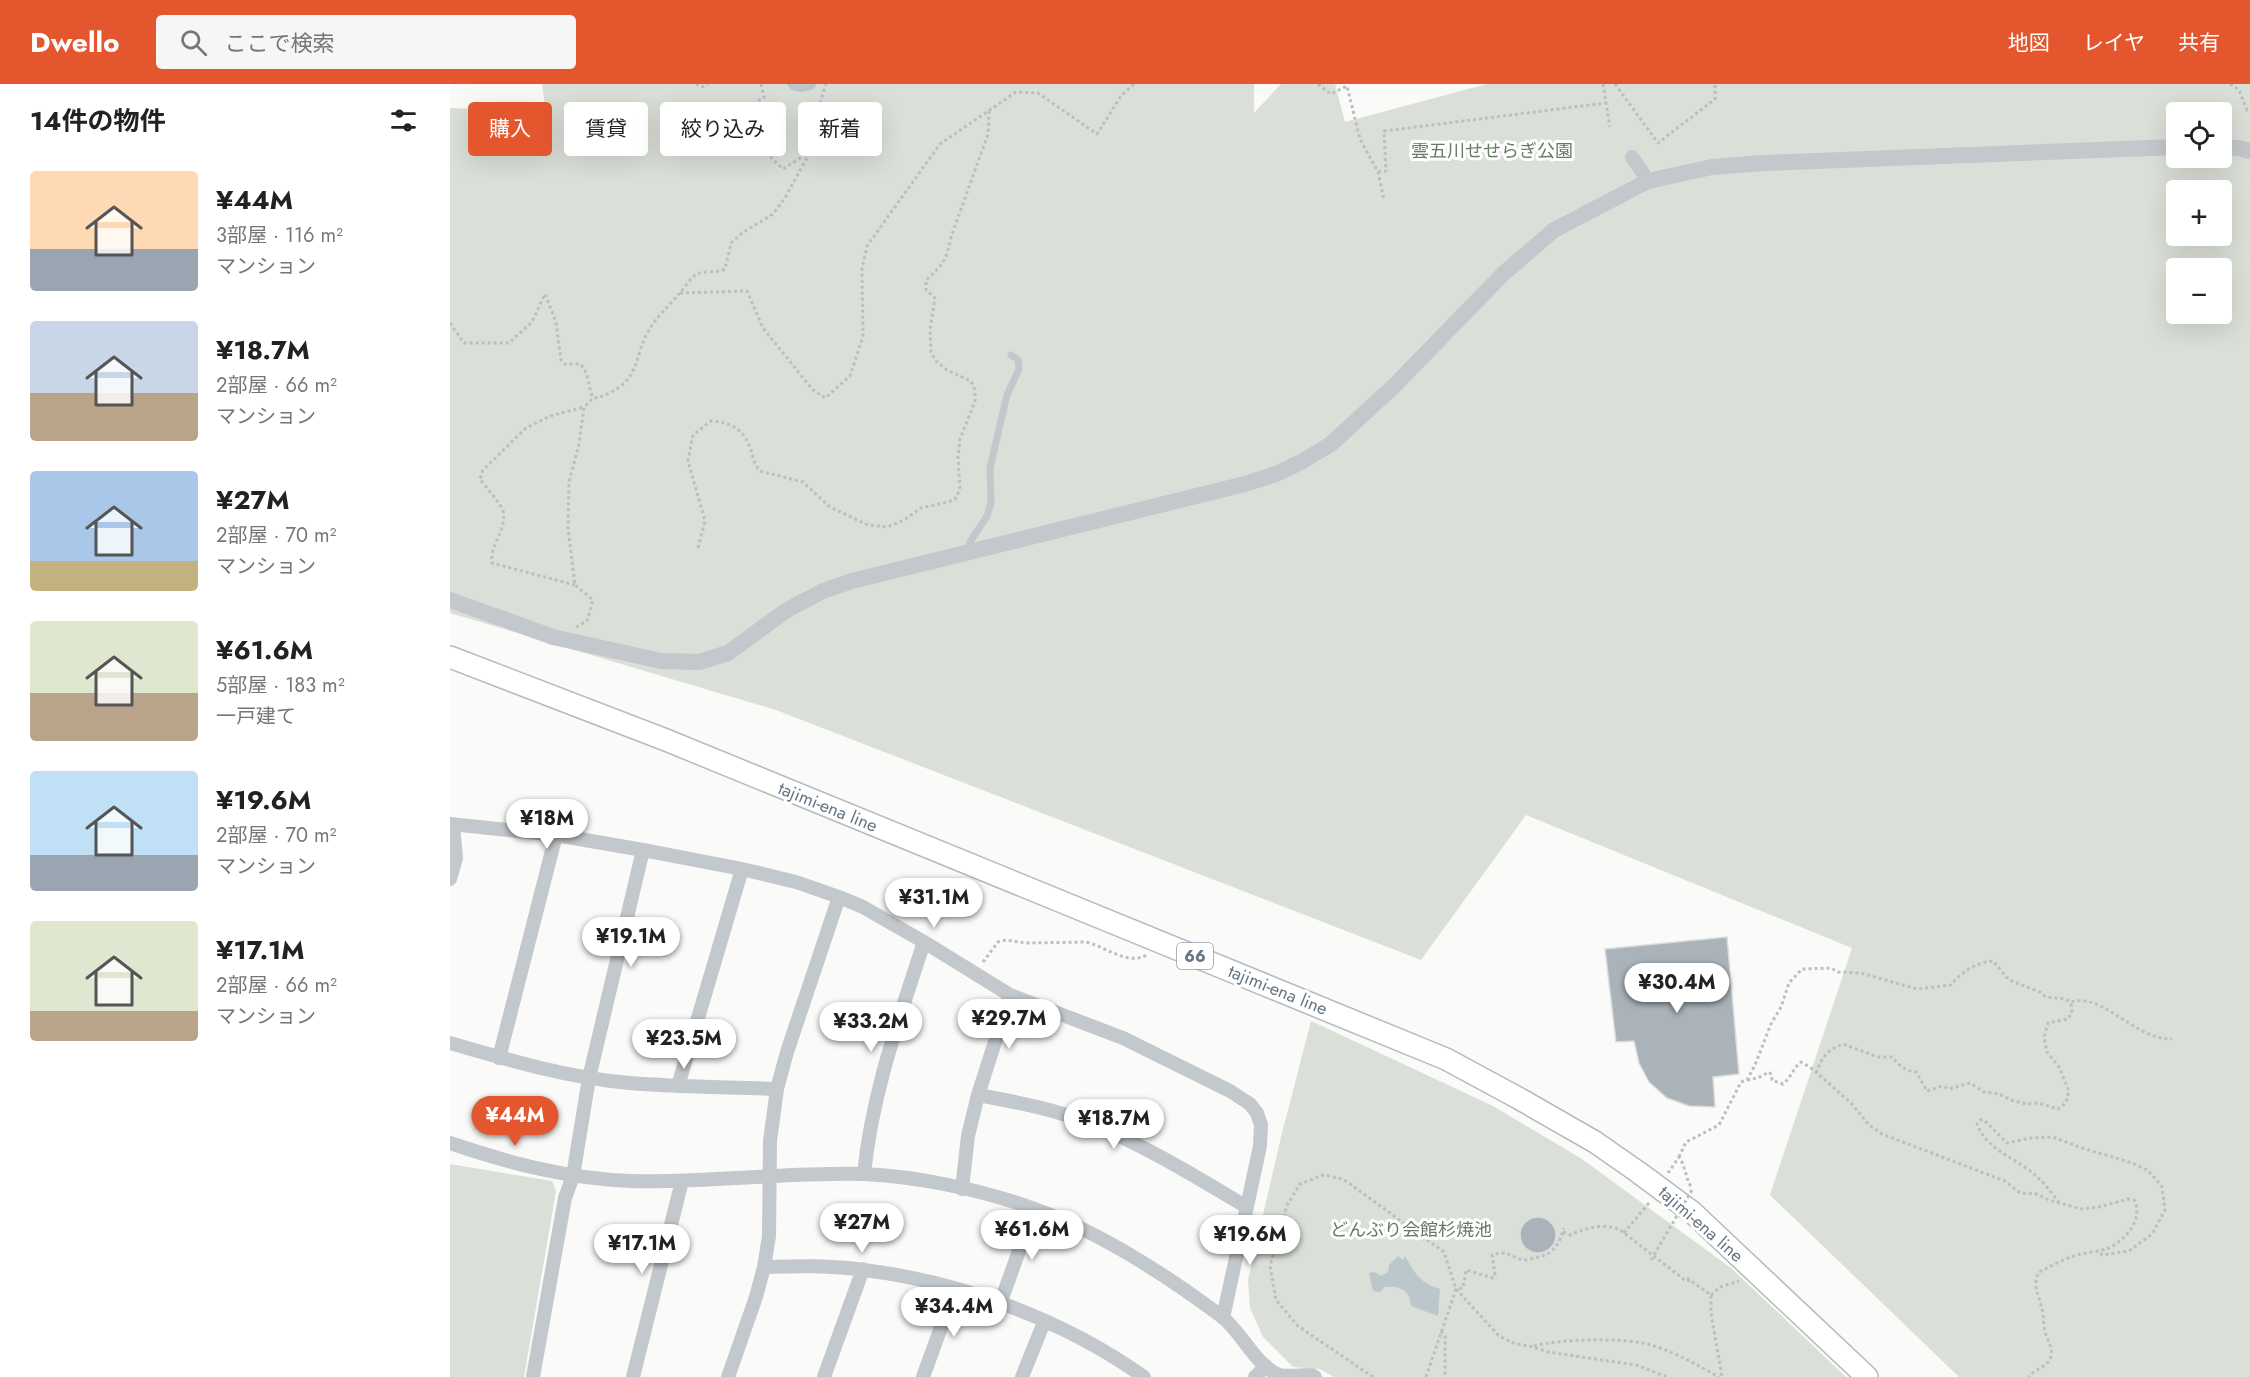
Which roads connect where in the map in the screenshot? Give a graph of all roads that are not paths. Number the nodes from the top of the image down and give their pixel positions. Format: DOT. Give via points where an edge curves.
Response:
graph roads {
  1 [pos="2166,147"];
  2 [pos="2232,148"];
  3 [pos="2250,151"];
  4 [pos="1632,157"];
  5 [pos="1648,181"];
  6 [pos="1011,355"];
  7 [pos="968,553"];
  8 [pos="450,600"];
  9 [pos="450,657"];
  10 [pos="451,824"];
  11 [pos="556,835"];
  12 [pos="643,850"];
  13 [pos="742,869"];
  14 [pos="450,879"];
  15 [pos="839,897"];
  16 [pos="924,942"];
  17 [pos="1010,995"];
  18 [pos="450,1043"];
  19 [pos="499,1058"];
  20 [pos="589,1078"];
  21 [pos="678,1086"];
  22 [pos="777,1089"];
  23 [pos="978,1095"];
  24 [pos="450,1143"];
  25 [pos="864,1174"];
  26 [pos="573,1176"];
  27 [pos="769,1177"];
  28 [pos="682,1181"];
  29 [pos="962,1189"];
  30 [pos="1247,1207"];
  31 [pos="1034,1209"];
  32 [pos="764,1267"];
  33 [pos="863,1269"];
  34 [pos="955,1289"];
  35 [pos="1000,1304"];
  36 [pos="1223,1318"];
  37 [pos="1044,1322"];
  38 [pos="1266,1366"];
  39 [pos="1137,1375"];
  40 [pos="1281,1376"];
  41 [pos="533,1377"];
  42 [pos="633,1377"];
  43 [pos="728,1377"];
  44 [pos="824,1377"];
  45 [pos="923,1377"];
  46 [pos="1022,1377"];
  47 [pos="1255,1377"];
  48 [pos="1315,1377"];
  49 [pos="1867,1377"];
  1 -- 5 [label="street" via="1712,166"];
  2 -- 3 [label="street"];
  4 -- 5 [label="street"];
  5 -- 7 [label="street" via="1554,230 1504,273 1394,386 1331,444 1301,462 1245,484"];
  6 -- 7 [label="lane" via="1018,360 1019,369 1007,395 990,468 991,502"];
  7 -- 8 [label="street" via="823,591 787,610 728,653 699,662 661,661 553,637"];
  9 -- 49 [label="main road, tajimi-ena line / 66" via="1446,1059 1595,1142 1692,1212"];
  10 -- 11 [label="street"];
  10 -- 14 [label="street" via="456,858"];
  11 -- 12 [label="street"];
  11 -- 19 [label="street"];
  12 -- 13 [label="street"];
  12 -- 20 [label="street"];
  13 -- 15 [label="street"];
  13 -- 21 [label="street"];
  15 -- 16 [label="street"];
  15 -- 22 [label="street"];
  16 -- 17 [label="street"];
  16 -- 25 [label="street" via="884,1063"];
  17 -- 23 [label="street"];
  17 -- 30 [label="street" via="1123,1038 1250,1104 1259,1119 1261,1135"];
  18 -- 19 [label="street"];
  19 -- 20 [label="street"];
  20 -- 21 [label="street"];
  20 -- 26 [label="street"];
  21 -- 22 [label="street"];
  22 -- 27 [label="street"];
  23 -- 29 [label="street"];
  23 -- 30 [label="street" via="1020,1102 1087,1122 1169,1161"];
  24 -- 26 [label="street"];
  25 -- 27 [label="street"];
  25 -- 29 [label="street"];
  26 -- 28 [label="street"];
  26 -- 41 [label="street" via="565,1198"];
  27 -- 28 [label="street"];
  27 -- 32 [label="street" via="769,1236"];
  28 -- 42 [label="street"];
  29 -- 31 [label="street" via="985,1192"];
  30 -- 36 [label="street"];
  31 -- 35 [label="street"];
  31 -- 36 [label="street" via="1137,1260"];
  32 -- 33 [label="street"];
  32 -- 43 [label="street"];
  33 -- 34 [label="street"];
  33 -- 44 [label="street"];
  34 -- 35 [label="street"];
  34 -- 45 [label="street"];
  35 -- 37 [label="street"];
  36 -- 38 [label="street"];
  37 -- 39 [label="street" via="1078,1337"];
  37 -- 46 [label="street"];
  38 -- 40 [label="street"];
  38 -- 47 [label="street"];
  40 -- 48 [label="street"];
}
